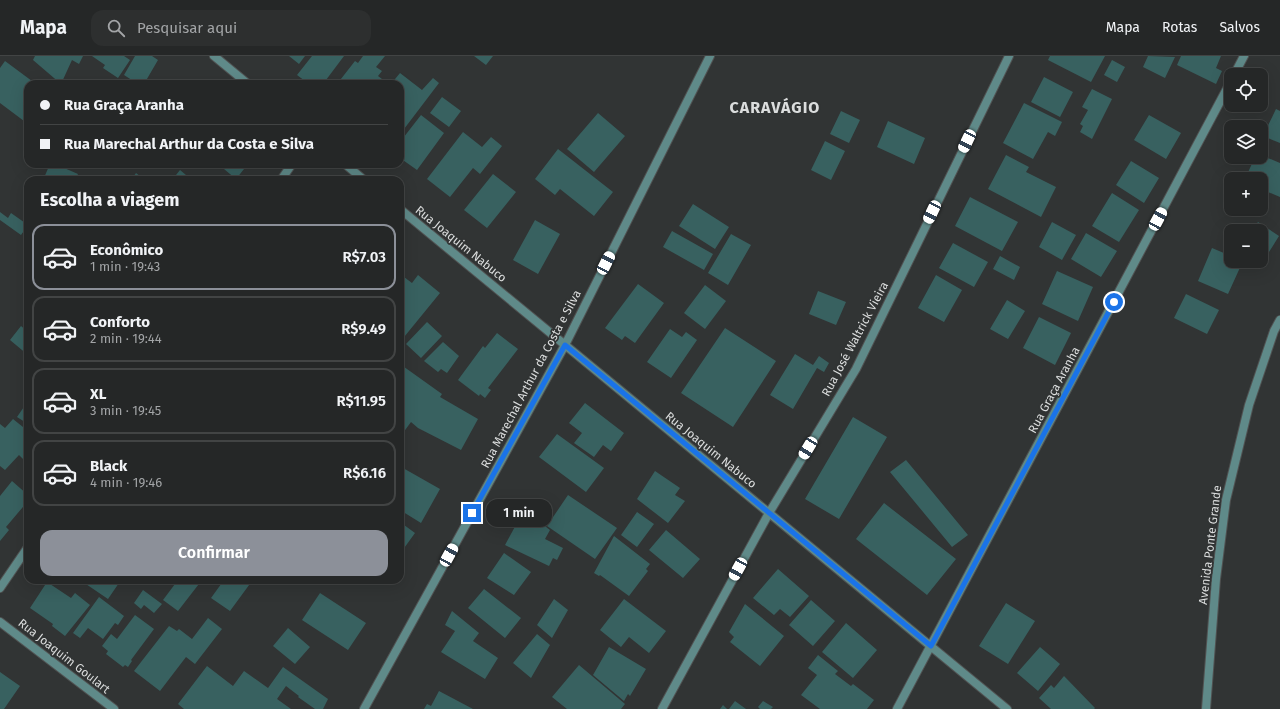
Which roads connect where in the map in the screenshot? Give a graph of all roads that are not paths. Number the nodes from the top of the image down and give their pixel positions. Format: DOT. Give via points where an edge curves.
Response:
graph roads {
  1 [pos="214,56"];
  2 [pos="710,56"];
  3 [pos="1009,56"];
  4 [pos="1244,56"];
  5 [pos="1238,68"];
  6 [pos="243,80"];
  7 [pos="1224,94"];
  8 [pos="350,168"];
  9 [pos="359,176"];
  10 [pos="404,213"];
  11 [pos="1280,320"];
  12 [pos="565,345"];
  13 [pos="769,513"];
  14 [pos="24,553"];
  15 [pos="0,588"];
  16 [pos="0,622"];
  17 [pos="931,646"];
  18 [pos="114,709"];
  19 [pos="364,709"];
  20 [pos="662,709"];
  21 [pos="897,709"];
  22 [pos="1007,709"];
  23 [pos="1206,709"];
  1 -- 6 [label="street"];
  2 -- 12 [label="street, Rua Marechal Arthur da Costa e Silva"];
  3 -- 13 [label="street, Rua José Waltrick Vieira" via="856,369"];
  4 -- 5 [label="street"];
  7 -- 17 [label="street, Rua Graça Aranha"];
  8 -- 9 [label="street"];
  10 -- 12 [label="street, Rua Joaquim Nabuco"];
  11 -- 23 [label="street, Avenida Ponte Grande" via="1249,405 1226,500 1216,579"];
  12 -- 13 [label="street, Rua Joaquim Nabuco"];
  12 -- 19 [label="street, Rua Marechal Arthur da Costa e Silva"];
  13 -- 17 [label="street, Rua Joaquim Nabuco"];
  13 -- 20 [label="street, Rua José Waltrick Vieira"];
  14 -- 15 [label="street"];
  16 -- 18 [label="street, Rua Joaquim Goulart"];
  17 -- 21 [label="street, Rua Graça Aranha"];
  17 -- 22 [label="street, Rua Joaquim Nabuco"];
}
